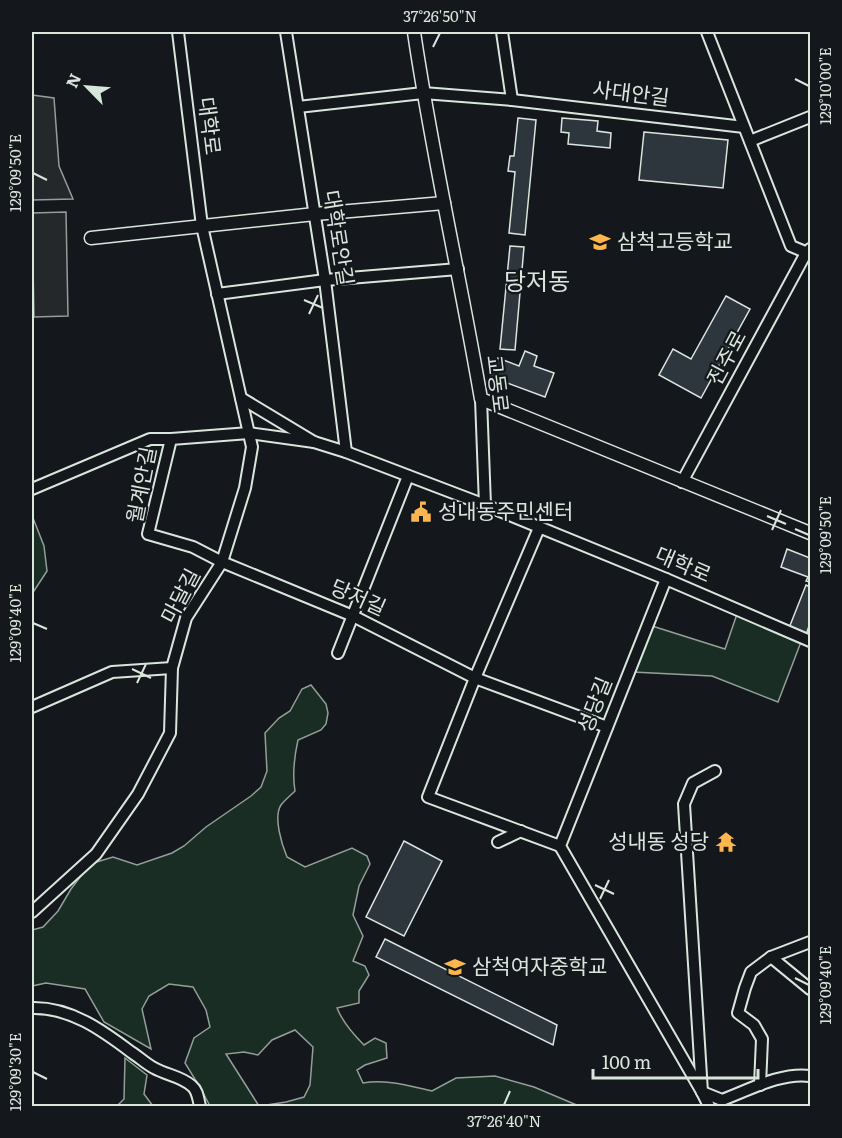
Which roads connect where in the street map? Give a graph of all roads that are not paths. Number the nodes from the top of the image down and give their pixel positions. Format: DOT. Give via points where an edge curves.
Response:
graph roads {
  1 [pos="178,32"];
  2 [pos="286,32"];
  3 [pos="414,32"];
  4 [pos="502,32"];
  5 [pos="707,32"];
  6 [pos="423,93"];
  7 [pos="512,100"];
  8 [pos="298,107"];
  9 [pos="810,117"];
  10 [pos="744,127"];
  11 [pos="750,141"];
  12 [pos="444,203"];
  13 [pos="315,214"];
  14 [pos="202,226"];
  15 [pos="91,238"];
  16 [pos="809,252"];
  17 [pos="458,269"];
  18 [pos="325,280"];
  19 [pos="218,294"];
  20 [pos="241,398"];
  21 [pos="481,399"];
  22 [pos="249,433"];
  23 [pos="171,439"];
  24 [pos="314,442"];
  25 [pos="346,452"];
  26 [pos="408,477"];
  27 [pos="682,482"];
  28 [pos="32,489"];
  29 [pos="485,505"];
  30 [pos="539,528"];
  31 [pos="810,533"];
  32 [pos="222,562"];
  33 [pos="666,579"];
  34 [pos="353,616"];
  35 [pos="810,641"];
  36 [pos="338,653"];
  37 [pos="172,668"];
  38 [pos="474,678"];
  39 [pos="32,707"];
  40 [pos="606,727"];
  41 [pos="715,771"];
  42 [pos="521,831"];
  43 [pos="498,842"];
  44 [pos="560,846"];
  45 [pos="32,912"];
  46 [pos="810,942"];
  47 [pos="771,957"];
  48 [pos="810,989"];
  49 [pos="32,1008"];
  50 [pos="810,1076"];
  51 [pos="760,1086"];
  52 [pos="702,1092"];
  53 [pos="200,1107"];
  54 [pos="709,1107"];
  1 -- 14 [label="street, 대학로"];
  2 -- 8 [label="street, 대학로안길"];
  3 -- 6 [label="street, 교동로"];
  4 -- 7 [label="street"];
  5 -- 10 [label="street"];
  6 -- 7 [label="street"];
  6 -- 8 [label="street"];
  6 -- 12 [label="street, 교동로"];
  7 -- 10 [label="street, 사대안길"];
  8 -- 13 [label="street, 대학로안길"];
  9 -- 11 [label="street"];
  10 -- 11 [label="street"];
  11 -- 16 [label="street" via="791,246"];
  12 -- 13 [label="street"];
  12 -- 17 [label="street, 교동로"];
  13 -- 14 [label="street"];
  13 -- 18 [label="street, 대학로안길"];
  14 -- 15 [label="street"];
  14 -- 19 [label="street, 대학로"];
  16 -- 27 [label="street, 진주로"];
  17 -- 18 [label="street"];
  17 -- 21 [label="street, 교동로"];
  18 -- 19 [label="street"];
  18 -- 25 [label="street, 대학로안길"];
  19 -- 20 [label="street, 대학로"];
  20 -- 22 [label="street, 마달길"];
  20 -- 24 [label="street, 대학로"];
  21 -- 27 [label="street"];
  21 -- 29 [label="street, 교동로"];
  22 -- 23 [label="street, 월계안길"];
  22 -- 24 [label="street, 대학로"];
  22 -- 32 [label="street, 마달길" via="252,447 245,488"];
  23 -- 28 [label="street, 월계안길" via="150,438"];
  23 -- 32 [label="street, 월계안길" via="148,534 193,547"];
  24 -- 25 [label="street, 대학로"];
  25 -- 26 [label="street, 대학로"];
  26 -- 29 [label="street, 대학로"];
  26 -- 34 [label="street"];
  27 -- 31 [label="street"];
  29 -- 30 [label="street, 대학로"];
  30 -- 33 [label="street, 대학로"];
  30 -- 38 [label="street"];
  32 -- 34 [label="street, 당저길"];
  32 -- 37 [label="street, 마달길" via="186,618"];
  33 -- 35 [label="street, 대학로"];
  33 -- 40 [label="street, 성당길"];
  34 -- 36 [label="street"];
  34 -- 38 [label="street, 당저길"];
  37 -- 39 [label="street" via="112,672"];
  37 -- 45 [label="street, 마달길" via="170,734 138,794 96,854"];
  38 -- 40 [label="street, 당저길"];
  38 -- 42 [label="street" via="428,797"];
  40 -- 44 [label="street, 성당길"];
  41 -- 52 [label="street" via="693,783 684,804"];
  42 -- 43 [label="street"];
  42 -- 44 [label="street"];
  44 -- 52 [label="street"];
  46 -- 47 [label="street"];
  47 -- 48 [label="street"];
  47 -- 51 [label="street" via="751,972 738,1014 754,1025 762,1039"];
  49 -- 53 [label="street" via="62,1012 102,1031 154,1068 190,1084 197,1092"];
  50 -- 51 [label="street" via="799,1074"];
  51 -- 52 [label="street" via="722,1100"];
  52 -- 54 [label="street"];
}
